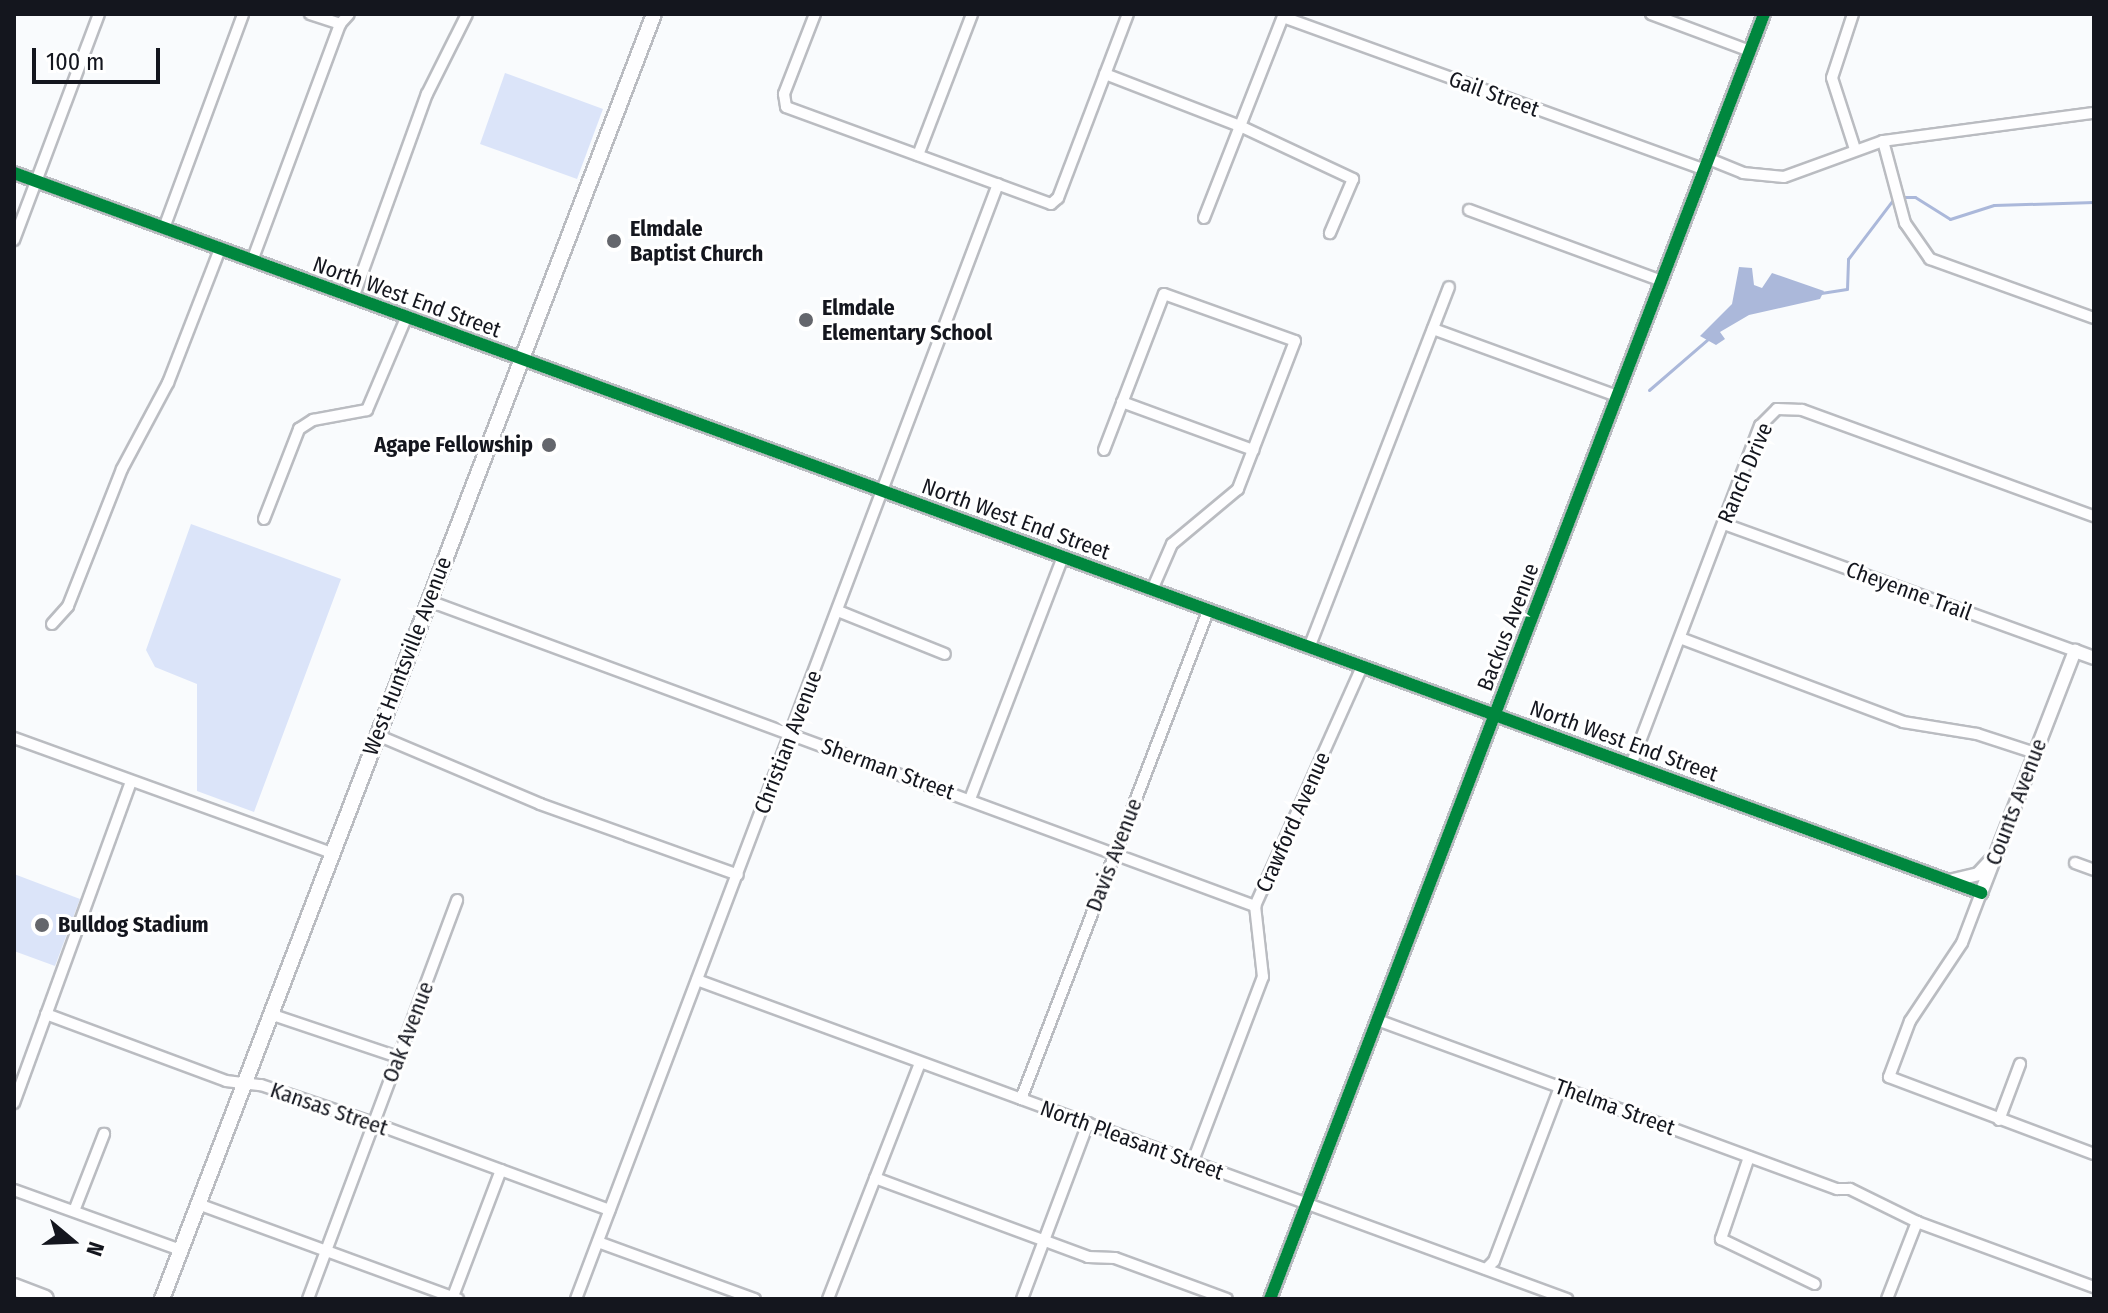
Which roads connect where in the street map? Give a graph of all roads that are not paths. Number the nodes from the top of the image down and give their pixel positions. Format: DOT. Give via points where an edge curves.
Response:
graph roads {
  1 [pos="99,14"];
  2 [pos="243,14"];
  3 [pos="310,14"];
  4 [pos="349,14"];
  5 [pos="467,14"];
  6 [pos="654,14"];
  7 [pos="815,14"];
  8 [pos="972,14"];
  9 [pos="1128,14"];
  10 [pos="1651,14"];
  11 [pos="1764,14"];
  12 [pos="1853,14"];
  13 [pos="1284,16"];
  14 [pos="340,24"];
  15 [pos="1750,51"];
  16 [pos="1105,74"];
  17 [pos="2094,113"];
  18 [pos="1240,126"];
  19 [pos="1883,141"];
  20 [pos="1855,149"];
  21 [pos="918,155"];
  22 [pos="1707,164"];
  23 [pos="14,173"];
  24 [pos="36,181"];
  25 [pos="998,184"];
  26 [pos="1469,210"];
  27 [pos="1204,218"];
  28 [pos="164,228"];
  29 [pos="1330,233"];
  30 [pos="14,240"];
  31 [pos="220,249"];
  32 [pos="252,261"];
  33 [pos="1662,281"];
  34 [pos="1449,287"];
  35 [pos="353,298"];
  36 [pos="406,318"];
  37 [pos="2094,318"];
  38 [pos="1433,329"];
  39 [pos="522,360"];
  40 [pos="1617,396"];
  41 [pos="1122,402"];
  42 [pos="1104,450"];
  43 [pos="1253,450"];
  44 [pos="881,491"];
  45 [pos="2094,516"];
  46 [pos="264,519"];
  47 [pos="1724,524"];
  48 [pos="1063,557"];
  49 [pos="1152,590"];
  50 [pos="429,601"];
  51 [pos="838,611"];
  52 [pos="1208,611"];
  53 [pos="52,624"];
  54 [pos="1680,638"];
  55 [pos="1309,648"];
  56 [pos="2075,651"];
  57 [pos="945,654"];
  58 [pos="2094,658"];
  59 [pos="1362,667"];
  60 [pos="1495,716"];
  61 [pos="791,733"];
  62 [pos="377,735"];
  63 [pos="14,738"];
  64 [pos="2035,753"];
  65 [pos="1631,765"];
  66 [pos="131,782"];
  67 [pos="970,799"];
  68 [pos="1997,851"];
  69 [pos="331,853"];
  70 [pos="1114,853"];
  71 [pos="2075,863"];
  72 [pos="2094,870"];
  73 [pos="738,875"];
  74 [pos="1946,880"];
  75 [pos="1981,893"];
  76 [pos="457,900"];
  77 [pos="1255,906"];
  78 [pos="697,980"];
  79 [pos="46,1014"];
  80 [pos="270,1014"];
  81 [pos="1380,1021"];
  82 [pos="398,1057"];
  83 [pos="920,1063"];
  84 [pos="2020,1064"];
  85 [pos="244,1083"];
  86 [pos="1560,1087"];
  87 [pos="1021,1099"];
  88 [pos="14,1103"];
  89 [pos="1999,1120"];
  90 [pos="373,1123"];
  91 [pos="1088,1123"];
  92 [pos="104,1134"];
  93 [pos="2094,1154"];
  94 [pos="1749,1157"];
  95 [pos="1193,1161"];
  96 [pos="501,1170"];
  97 [pos="875,1178"];
  98 [pos="14,1190"];
  99 [pos="198,1204"];
  100 [pos="1308,1204"];
  101 [pos="610,1210"];
  102 [pos="74,1211"];
  103 [pos="1917,1222"];
  104 [pos="1045,1241"];
  105 [pos="598,1242"];
  106 [pos="181,1250"];
  107 [pos="326,1251"];
  108 [pos="1486,1269"];
  109 [pos="1815,1284"];
  110 [pos="14,1287"];
  111 [pos="2094,1287"];
  112 [pos="454,1298"];
  113 [pos="45,1299"];
  114 [pos="162,1299"];
  115 [pos="308,1299"];
  116 [pos="576,1299"];
  117 [pos="755,1299"];
  118 [pos="828,1299"];
  119 [pos="1022,1299"];
  120 [pos="1227,1299"];
  121 [pos="1270,1299"];
  122 [pos="1567,1299"];
  123 [pos="1887,1299"];
  1 -- 24 [label="street"];
  2 -- 28 [label="street"];
  3 -- 14 [label="street"];
  4 -- 14 [label="street"];
  5 -- 35 [label="street" via="427,94"];
  6 -- 39 [label="main road, West Huntsville Avenue"];
  7 -- 21 [label="street" via="783,104"];
  8 -- 21 [label="street"];
  9 -- 16 [label="street"];
  10 -- 15 [label="street"];
  11 -- 15 [label="street, Backus Avenue"];
  12 -- 20 [label="street" via="1832,78"];
  13 -- 18 [label="street"];
  13 -- 22 [label="street, Gail Street"];
  14 -- 32 [label="street"];
  15 -- 22 [label="street, Backus Avenue"];
  16 -- 18 [label="street"];
  16 -- 25 [label="street" via="1054,204"];
  17 -- 19 [label="street, Gail Street"];
  18 -- 27 [label="street"];
  18 -- 29 [label="street" via="1353,179"];
  19 -- 20 [label="street, Gail Street"];
  19 -- 37 [label="street" via="1905,223 1930,259"];
  20 -- 22 [label="street, Gail Street" via="1784,177"];
  21 -- 25 [label="street"];
  22 -- 33 [label="street, Backus Avenue"];
  23 -- 24 [label="street, North West End Street"];
  24 -- 28 [label="street, North West End Street"];
  24 -- 30 [label="street"];
  25 -- 44 [label="street, Christian Avenue"];
  26 -- 33 [label="street"];
  28 -- 31 [label="street, North West End Street"];
  31 -- 32 [label="street, North West End Street"];
  31 -- 53 [label="street" via="68,606"];
  32 -- 35 [label="street, North West End Street"];
  33 -- 40 [label="street, Backus Avenue"];
  34 -- 38 [label="street"];
  35 -- 36 [label="street, North West End Street"];
  36 -- 39 [label="street, North West End Street"];
  36 -- 46 [label="street" via="367,410 313,420 299,429"];
  38 -- 40 [label="street"];
  38 -- 55 [label="street"];
  39 -- 44 [label="street, North West End Street"];
  39 -- 50 [label="main road, West Huntsville Avenue"];
  40 -- 60 [label="street, Backus Avenue"];
  41 -- 42 [label="street"];
  41 -- 43 [label="street"];
  41 -- 43 [label="street" via="1164,294 1295,341"];
  43 -- 49 [label="street" via="1238,489 1172,544"];
  44 -- 48 [label="street, North West End Street"];
  44 -- 51 [label="street, Christian Avenue"];
  45 -- 47 [label="street, Ranch Drive" via="1789,407 1777,409 1760,426"];
  47 -- 54 [label="street, Ranch Drive"];
  47 -- 56 [label="street, Cheyenne Trail"];
  48 -- 49 [label="street, North West End Street"];
  48 -- 67 [label="street"];
  49 -- 52 [label="street, North West End Street"];
  50 -- 61 [label="street, Sherman Street"];
  50 -- 62 [label="main road, West Huntsville Avenue"];
  51 -- 57 [label="street"];
  51 -- 61 [label="street, Christian Avenue"];
  52 -- 55 [label="street, North West End Street"];
  52 -- 70 [label="street, Davis Avenue"];
  54 -- 64 [label="street" via="1903,722 1977,734"];
  54 -- 65 [label="street, Ranch Drive"];
  55 -- 59 [label="street, North West End Street"];
  56 -- 58 [label="street, Cheyenne Trail"];
  56 -- 64 [label="street, Counts Avenue"];
  59 -- 60 [label="street, North West End Street"];
  59 -- 77 [label="street, Crawford Avenue"];
  60 -- 65 [label="street, North West End Street"];
  60 -- 81 [label="street, Backus Avenue"];
  61 -- 67 [label="street, Sherman Street"];
  61 -- 73 [label="street, Christian Avenue"];
  62 -- 69 [label="main road, West Huntsville Avenue"];
  62 -- 73 [label="street" via="540,804"];
  63 -- 66 [label="street"];
  64 -- 68 [label="street, Counts Avenue"];
  65 -- 74 [label="street, North West End Street"];
  66 -- 69 [label="street"];
  66 -- 79 [label="street"];
  67 -- 70 [label="street, Sherman Street"];
  68 -- 74 [label="street" via="1978,874"];
  68 -- 75 [label="street, Counts Avenue"];
  69 -- 80 [label="main road, West Huntsville Avenue"];
  70 -- 77 [label="street, Sherman Street"];
  70 -- 87 [label="street, Davis Avenue"];
  71 -- 72 [label="street"];
  73 -- 78 [label="street, Christian Avenue"];
  74 -- 75 [label="street, North West End Street"];
  75 -- 89 [label="street, Counts Avenue" via="1962,943 1910,1021 1889,1077"];
  76 -- 82 [label="street, Oak Avenue"];
  77 -- 95 [label="street, Crawford Avenue" via="1263,977"];
  78 -- 83 [label="street, North Pleasant Street"];
  78 -- 101 [label="street, Christian Avenue"];
  79 -- 85 [label="street, Kansas Street"];
  79 -- 88 [label="street"];
  80 -- 82 [label="street"];
  80 -- 85 [label="main road, West Huntsville Avenue"];
  81 -- 86 [label="street, Thelma Street"];
  81 -- 100 [label="street, Backus Avenue"];
  82 -- 90 [label="street, Oak Avenue"];
  83 -- 87 [label="street, North Pleasant Street"];
  83 -- 97 [label="street"];
  84 -- 89 [label="street"];
  85 -- 90 [label="street, Kansas Street"];
  85 -- 99 [label="main road, West Huntsville Avenue"];
  86 -- 94 [label="street, Thelma Street"];
  86 -- 108 [label="street" via="1494,1261"];
  87 -- 91 [label="street, North Pleasant Street"];
  89 -- 93 [label="street"];
  90 -- 96 [label="street, Kansas Street"];
  90 -- 107 [label="street, Oak Avenue"];
  91 -- 95 [label="street, North Pleasant Street"];
  91 -- 104 [label="street"];
  92 -- 102 [label="street"];
  94 -- 103 [label="street, Thelma Street" via="1850,1189"];
  94 -- 109 [label="street" via="1721,1239"];
  95 -- 100 [label="street, North Pleasant Street"];
  96 -- 101 [label="street, Kansas Street"];
  96 -- 112 [label="street"];
  97 -- 104 [label="street"];
  97 -- 118 [label="street"];
  98 -- 102 [label="street"];
  99 -- 106 [label="main road, West Huntsville Avenue"];
  99 -- 107 [label="street"];
  100 -- 108 [label="street, North Pleasant Street"];
  100 -- 121 [label="street, Backus Avenue"];
  101 -- 105 [label="street, Christian Avenue"];
  102 -- 106 [label="street"];
  103 -- 111 [label="street, Thelma Street"];
  103 -- 123 [label="street"];
  104 -- 119 [label="street"];
  104 -- 120 [label="street" via="1088,1257 1115,1258"];
  105 -- 116 [label="street, Christian Avenue"];
  105 -- 117 [label="street"];
  106 -- 114 [label="main road, West Huntsville Avenue"];
  107 -- 112 [label="street"];
  107 -- 115 [label="street, Oak Avenue"];
  108 -- 122 [label="street, North Pleasant Street"];
  110 -- 113 [label="main road"];
}
